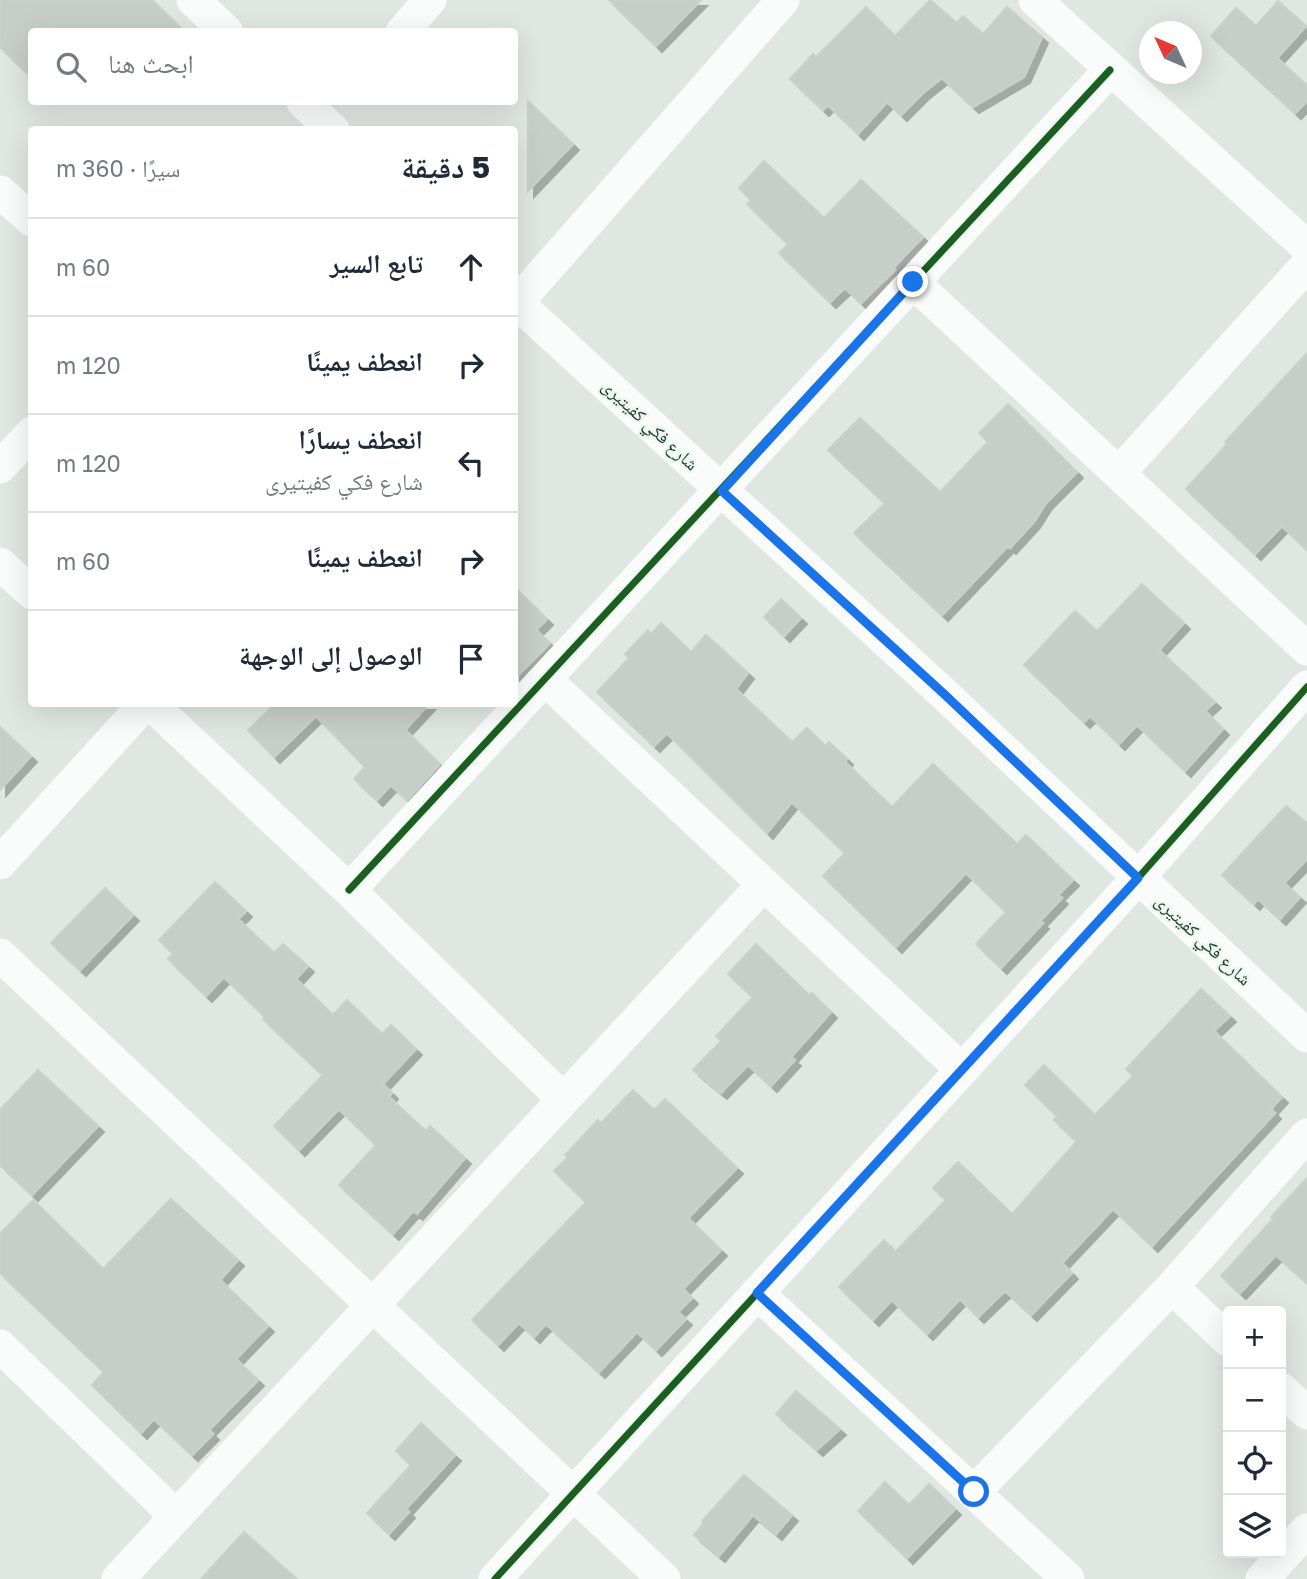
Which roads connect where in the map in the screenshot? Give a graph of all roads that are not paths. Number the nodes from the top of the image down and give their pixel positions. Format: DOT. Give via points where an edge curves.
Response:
graph roads {
  1 [pos="192,0"];
  2 [pos="430,0"];
  3 [pos="783,0"];
  4 [pos="1035,0"];
  5 [pos="223,28"];
  6 [pos="406,28"];
  7 [pos="1110,70"];
  8 [pos="0,192"];
  9 [pos="28,216"];
  10 [pos="1307,247"];
  11 [pos="1307,265"];
  12 [pos="913,282"];
  13 [pos="518,300"];
  14 [pos="518,306"];
  15 [pos="28,437"];
  16 [pos="0,467"];
  17 [pos="1119,473"];
  18 [pos="722,491"];
  19 [pos="0,564"];
  20 [pos="28,589"];
  21 [pos="1307,649"];
  22 [pos="546,680"];
  23 [pos="1307,687"];
  24 [pos="142,707"];
  25 [pos="154,707"];
  26 [pos="0,863"];
  27 [pos="1138,878"];
  28 [pos="764,884"];
  29 [pos="349,890"];
  30 [pos="0,955"];
  31 [pos="1307,1036"];
  32 [pos="962,1070"];
  33 [pos="563,1098"];
  34 [pos="1307,1135"];
  35 [pos="1172,1287"];
  36 [pos="757,1293"];
  37 [pos="373,1304"];
  38 [pos="1223,1335"];
  39 [pos="0,1346"];
  40 [pos="1286,1394"];
  41 [pos="1307,1413"];
  42 [pos="974,1492"];
  43 [pos="574,1493"];
  44 [pos="176,1516"];
  45 [pos="1307,1530"];
  46 [pos="118,1579"];
  47 [pos="495,1579"];
  48 [pos="664,1579"];
  49 [pos="1068,1579"];
  50 [pos="1262,1579"];
  1 -- 5 [label="street"];
  2 -- 6 [label="street"];
  3 -- 13 [label="street"];
  4 -- 7 [label="street"];
  7 -- 10 [label="street"];
  7 -- 12 [label="street"];
  8 -- 9 [label="street"];
  11 -- 17 [label="street"];
  12 -- 17 [label="street"];
  12 -- 18 [label="street"];
  14 -- 18 [label="street, شارع فكي كفيتيرى"];
  15 -- 16 [label="street"];
  17 -- 21 [label="street"];
  18 -- 22 [label="street"];
  18 -- 27 [label="street, شارع فكي كفيتيرى"];
  19 -- 20 [label="street"];
  22 -- 28 [label="street"];
  22 -- 29 [label="street"];
  23 -- 27 [label="street"];
  24 -- 26 [label="street"];
  25 -- 29 [label="street"];
  27 -- 31 [label="street, شارع فكي كفيتيرى"];
  27 -- 32 [label="street"];
  28 -- 32 [label="street"];
  28 -- 33 [label="street"];
  29 -- 33 [label="street"];
  30 -- 37 [label="street"];
  32 -- 36 [label="street"];
  33 -- 37 [label="street"];
  34 -- 35 [label="street"];
  35 -- 38 [label="street"];
  35 -- 42 [label="street"];
  36 -- 42 [label="street"];
  36 -- 43 [label="street"];
  37 -- 43 [label="street"];
  37 -- 44 [label="street"];
  39 -- 44 [label="street"];
  40 -- 41 [label="street"];
  42 -- 49 [label="street"];
  43 -- 47 [label="street"];
  43 -- 48 [label="street"];
  44 -- 46 [label="street"];
  45 -- 50 [label="street"];
}
